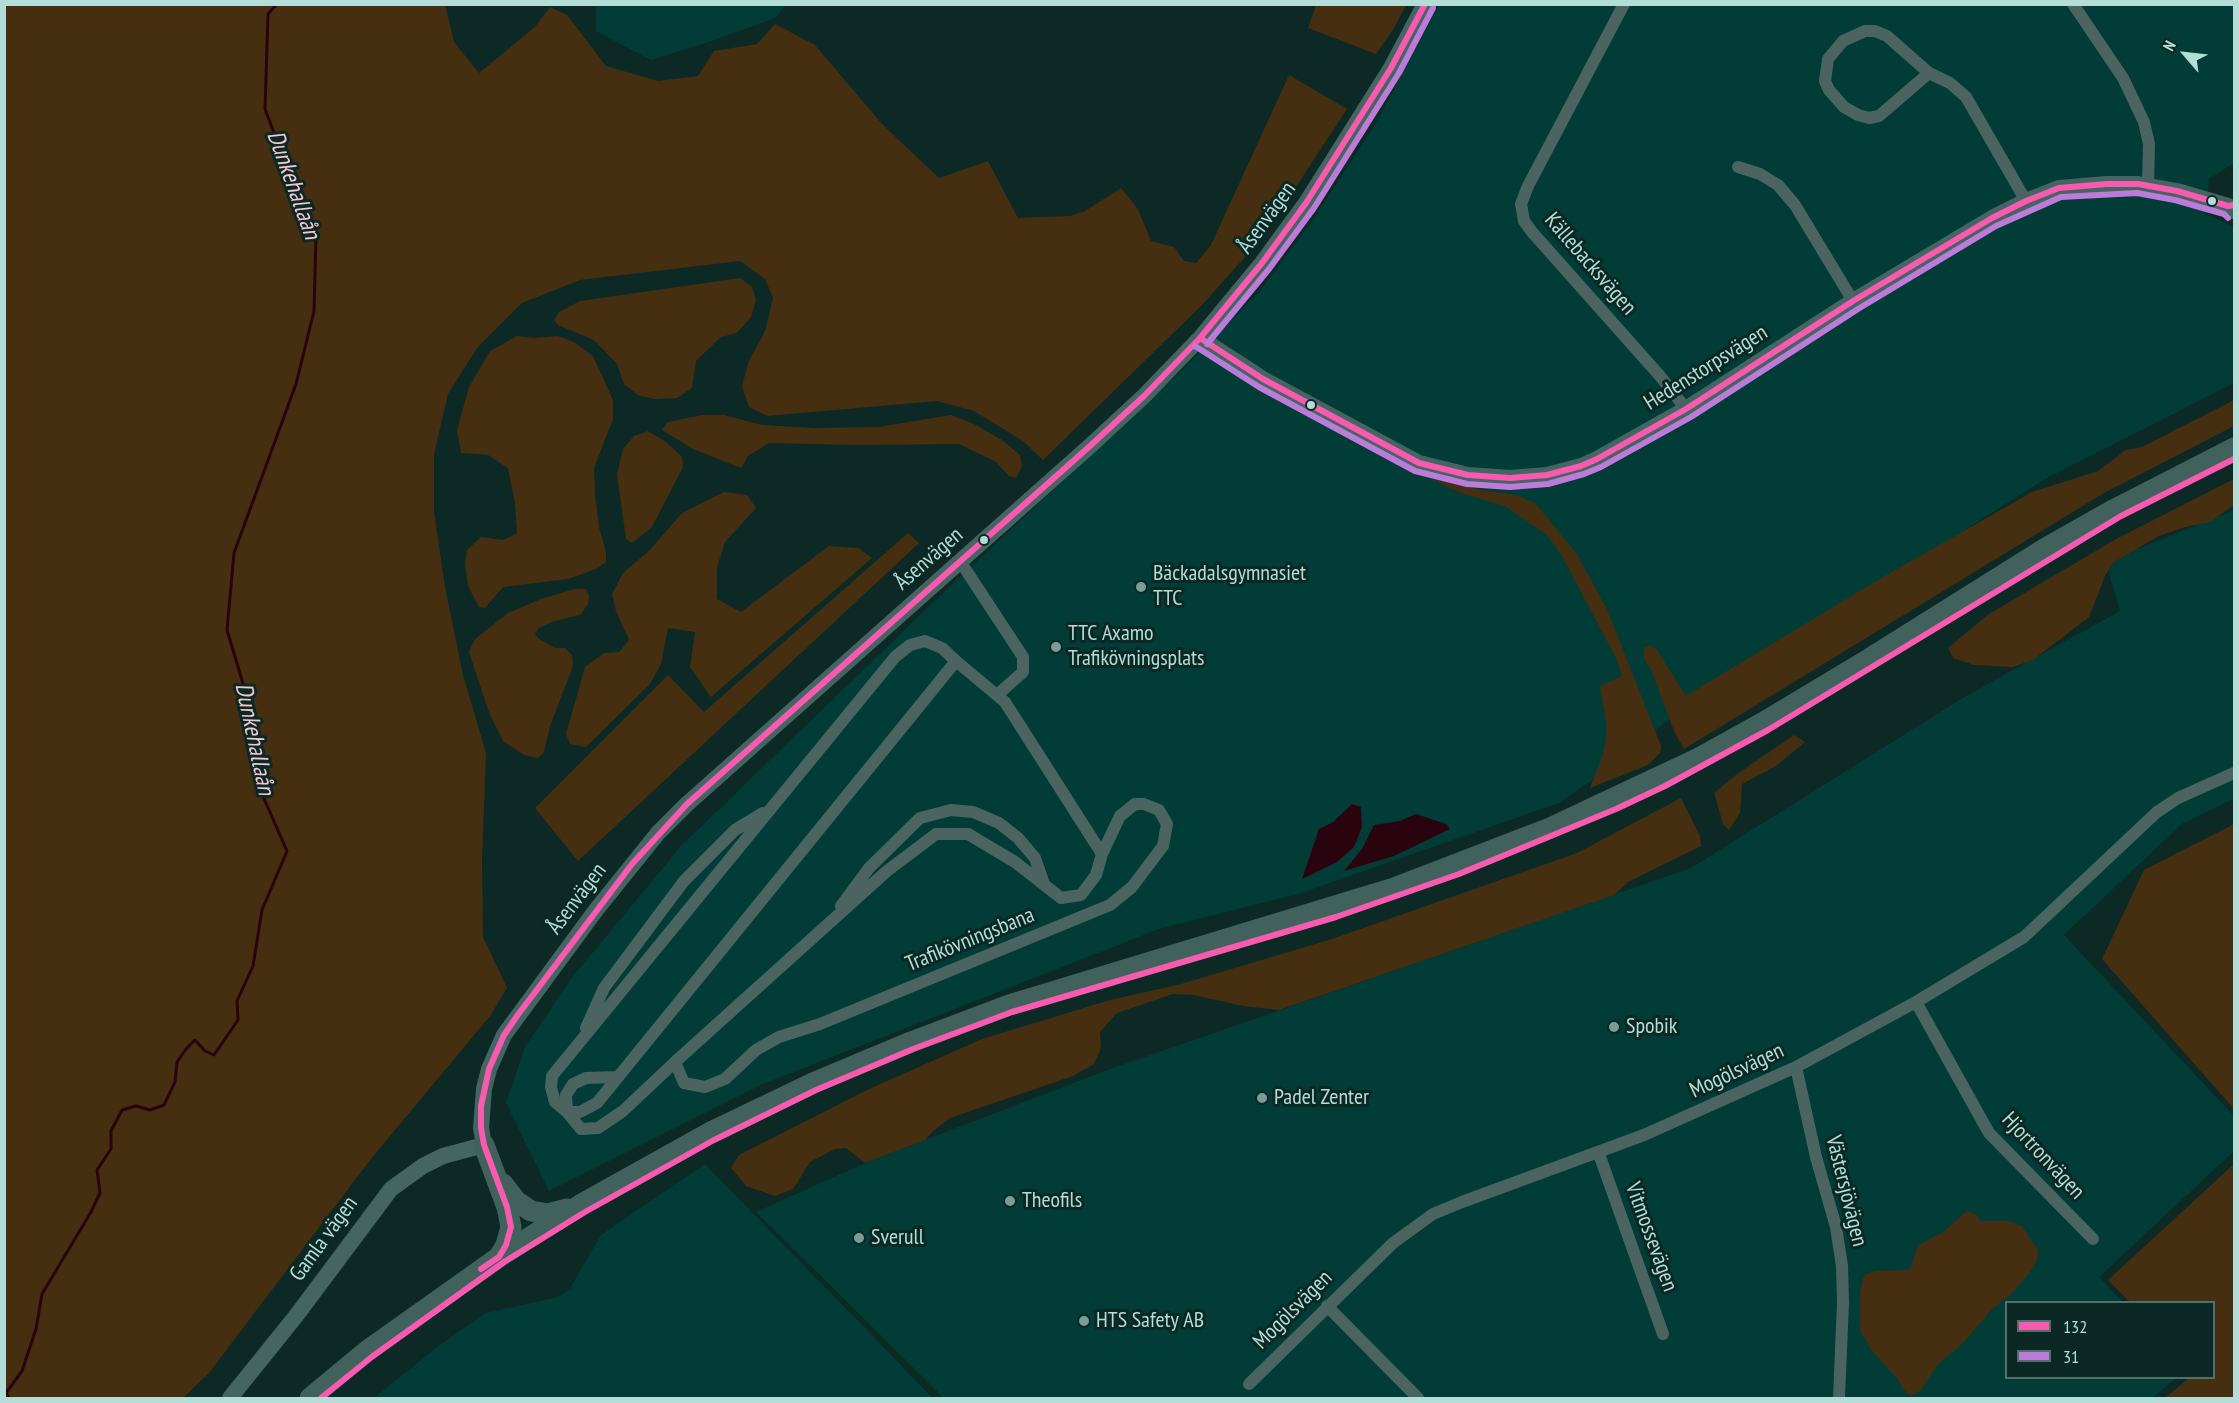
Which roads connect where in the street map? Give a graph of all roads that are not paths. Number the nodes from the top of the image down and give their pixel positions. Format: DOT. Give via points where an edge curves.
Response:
graph roads {
  1 [pos="1425,4"];
  2 [pos="1624,4"];
  3 [pos="2073,4"];
  4 [pos="1929,73"];
  5 [pos="1738,167"];
  6 [pos="2148,185"];
  7 [pos="2026,201"];
  8 [pos="2232,208"];
  9 [pos="1853,301"];
  10 [pos="1200,338"];
  11 [pos="1686,409"];
  12 [pos="2235,448"];
  13 [pos="2235,459"];
  14 [pos="960,561"];
  15 [pos="956,661"];
  16 [pos="997,695"];
  17 [pos="2235,773"];
  18 [pos="772,807"];
  19 [pos="1102,854"];
  20 [pos="1045,885"];
  21 [pos="825,927"];
  22 [pos="1916,1002"];
  23 [pos="578,1046"];
  24 [pos="675,1062"];
  25 [pos="1796,1067"];
  26 [pos="617,1077"];
  27 [pos="567,1112"];
  28 [pos="484,1145"];
  29 [pos="1599,1154"];
  30 [pos="497,1176"];
  31 [pos="580,1205"];
  32 [pos="2093,1239"];
  33 [pos="499,1257"];
  34 [pos="1327,1306"];
  35 [pos="1664,1334"];
  36 [pos="1249,1384"];
  37 [pos="230,1398"];
  38 [pos="310,1398"];
  39 [pos="321,1398"];
  40 [pos="1418,1398"];
  41 [pos="1839,1398"];
  1 -- 10 [label="street, Åsenvägen" via="1391,68 1306,203"];
  2 -- 11 [label="street, Källebacksvägen" via="1521,204 1524,221 1532,232"];
  3 -- 6 [label="street" via="2123,78 2144,122 2149,144"];
  4 -- 4 [label="street" via="1887,36 1865,31 1843,41 1828,59 1826,81 1828,90 1844,107 1869,118 1879,116"];
  4 -- 7 [label="street" via="1950,83 1966,97"];
  5 -- 9 [label="street" via="1778,185 1795,205"];
  6 -- 7 [label="street, Hedenstorpsvägen" via="2059,188"];
  6 -- 8 [label="street, Hedenstorpsvägen"];
  7 -- 9 [label="street, Hedenstorpsvägen"];
  9 -- 11 [label="street, Hedenstorpsvägen"];
  10 -- 11 [label="street, Hedenstorpsvägen" via="1263,379 1419,463 1468,475 1510,478 1570,469 1612,451"];
  10 -- 14 [label="street, Åsenvägen" via="1144,396"];
  12 -- 31 [label="highway" via="2046,548 1764,722 1611,801 1394,888 1076,983 911,1042 711,1132"];
  13 -- 39 [label="highway" via="2121,516 1768,730 1616,809 1459,874 1335,917 1012,1012 816,1090 724,1135 595,1206 504,1263"];
  14 -- 16 [label="street" via="1023,657 1023,672"];
  14 -- 28 [label="street, Åsenvägen" via="687,804 632,864 504,1035 484,1089"];
  15 -- 16 [label="street, Trafikövningsbana"];
  15 -- 18 [label="street, Trafikövningsbana" via="942,648 925,641 910,645 895,657"];
  15 -- 26 [label="street"];
  16 -- 19 [label="street, Trafikövningsbana"];
  17 -- 22 [label="street, Mogölsvägen" via="2178,798 2157,812 2025,937"];
  18 -- 23 [label="street, Trafikövningsbana"];
  18 -- 23 [label="street, Trafikövningsbana" via="735,830 684,881 604,988"];
  19 -- 20 [label="street, Trafikövningsbana" via="1096,875 1081,895 1061,898"];
  19 -- 24 [label="street, Trafikövningsbana" via="1120,816 1135,804 1159,810 1167,824 1163,846 1132,888 1110,905 820,1024 779,1037 756,1050 725,1079 705,1088 684,1083"];
  20 -- 21 [label="street, Trafikövningsbana" via="968,834 936,834 887,871"];
  20 -- 21 [label="street, Trafikövningsbana" via="1035,858 1012,833 973,812 951,810 920,818 869,868"];
  21 -- 24 [label="street, Trafikövningsbana"];
  22 -- 25 [label="street, Mogölsvägen"];
  22 -- 32 [label="street, Hjortronvägen" via="1989,1133"];
  23 -- 27 [label="street, Trafikövningsbana" via="552,1076 555,1102"];
  24 -- 27 [label="street, Trafikövningsbana" via="623,1111 598,1128 581,1129"];
  25 -- 29 [label="street, Mogölsvägen"];
  25 -- 41 [label="street, Västersjövägen" via="1842,1266"];
  26 -- 27 [label="street" via="597,1103 580,1112"];
  26 -- 27 [label="street" via="586,1078 573,1084 566,1095"];
  28 -- 30 [label="highway"];
  28 -- 37 [label="street, Gamla vägen" via="443,1156 390,1189"];
  29 -- 34 [label="street, Mogölsvägen" via="1433,1214 1393,1243"];
  29 -- 35 [label="street, Vitmossevägen"];
  30 -- 31 [label="highway" via="516,1201 531,1211 548,1214"];
  30 -- 33 [label="highway" via="511,1227"];
  31 -- 33 [label="highway"];
  33 -- 38 [label="highway" via="368,1350"];
  34 -- 36 [label="street, Mogölsvägen"];
  34 -- 40 [label="street"];
}
